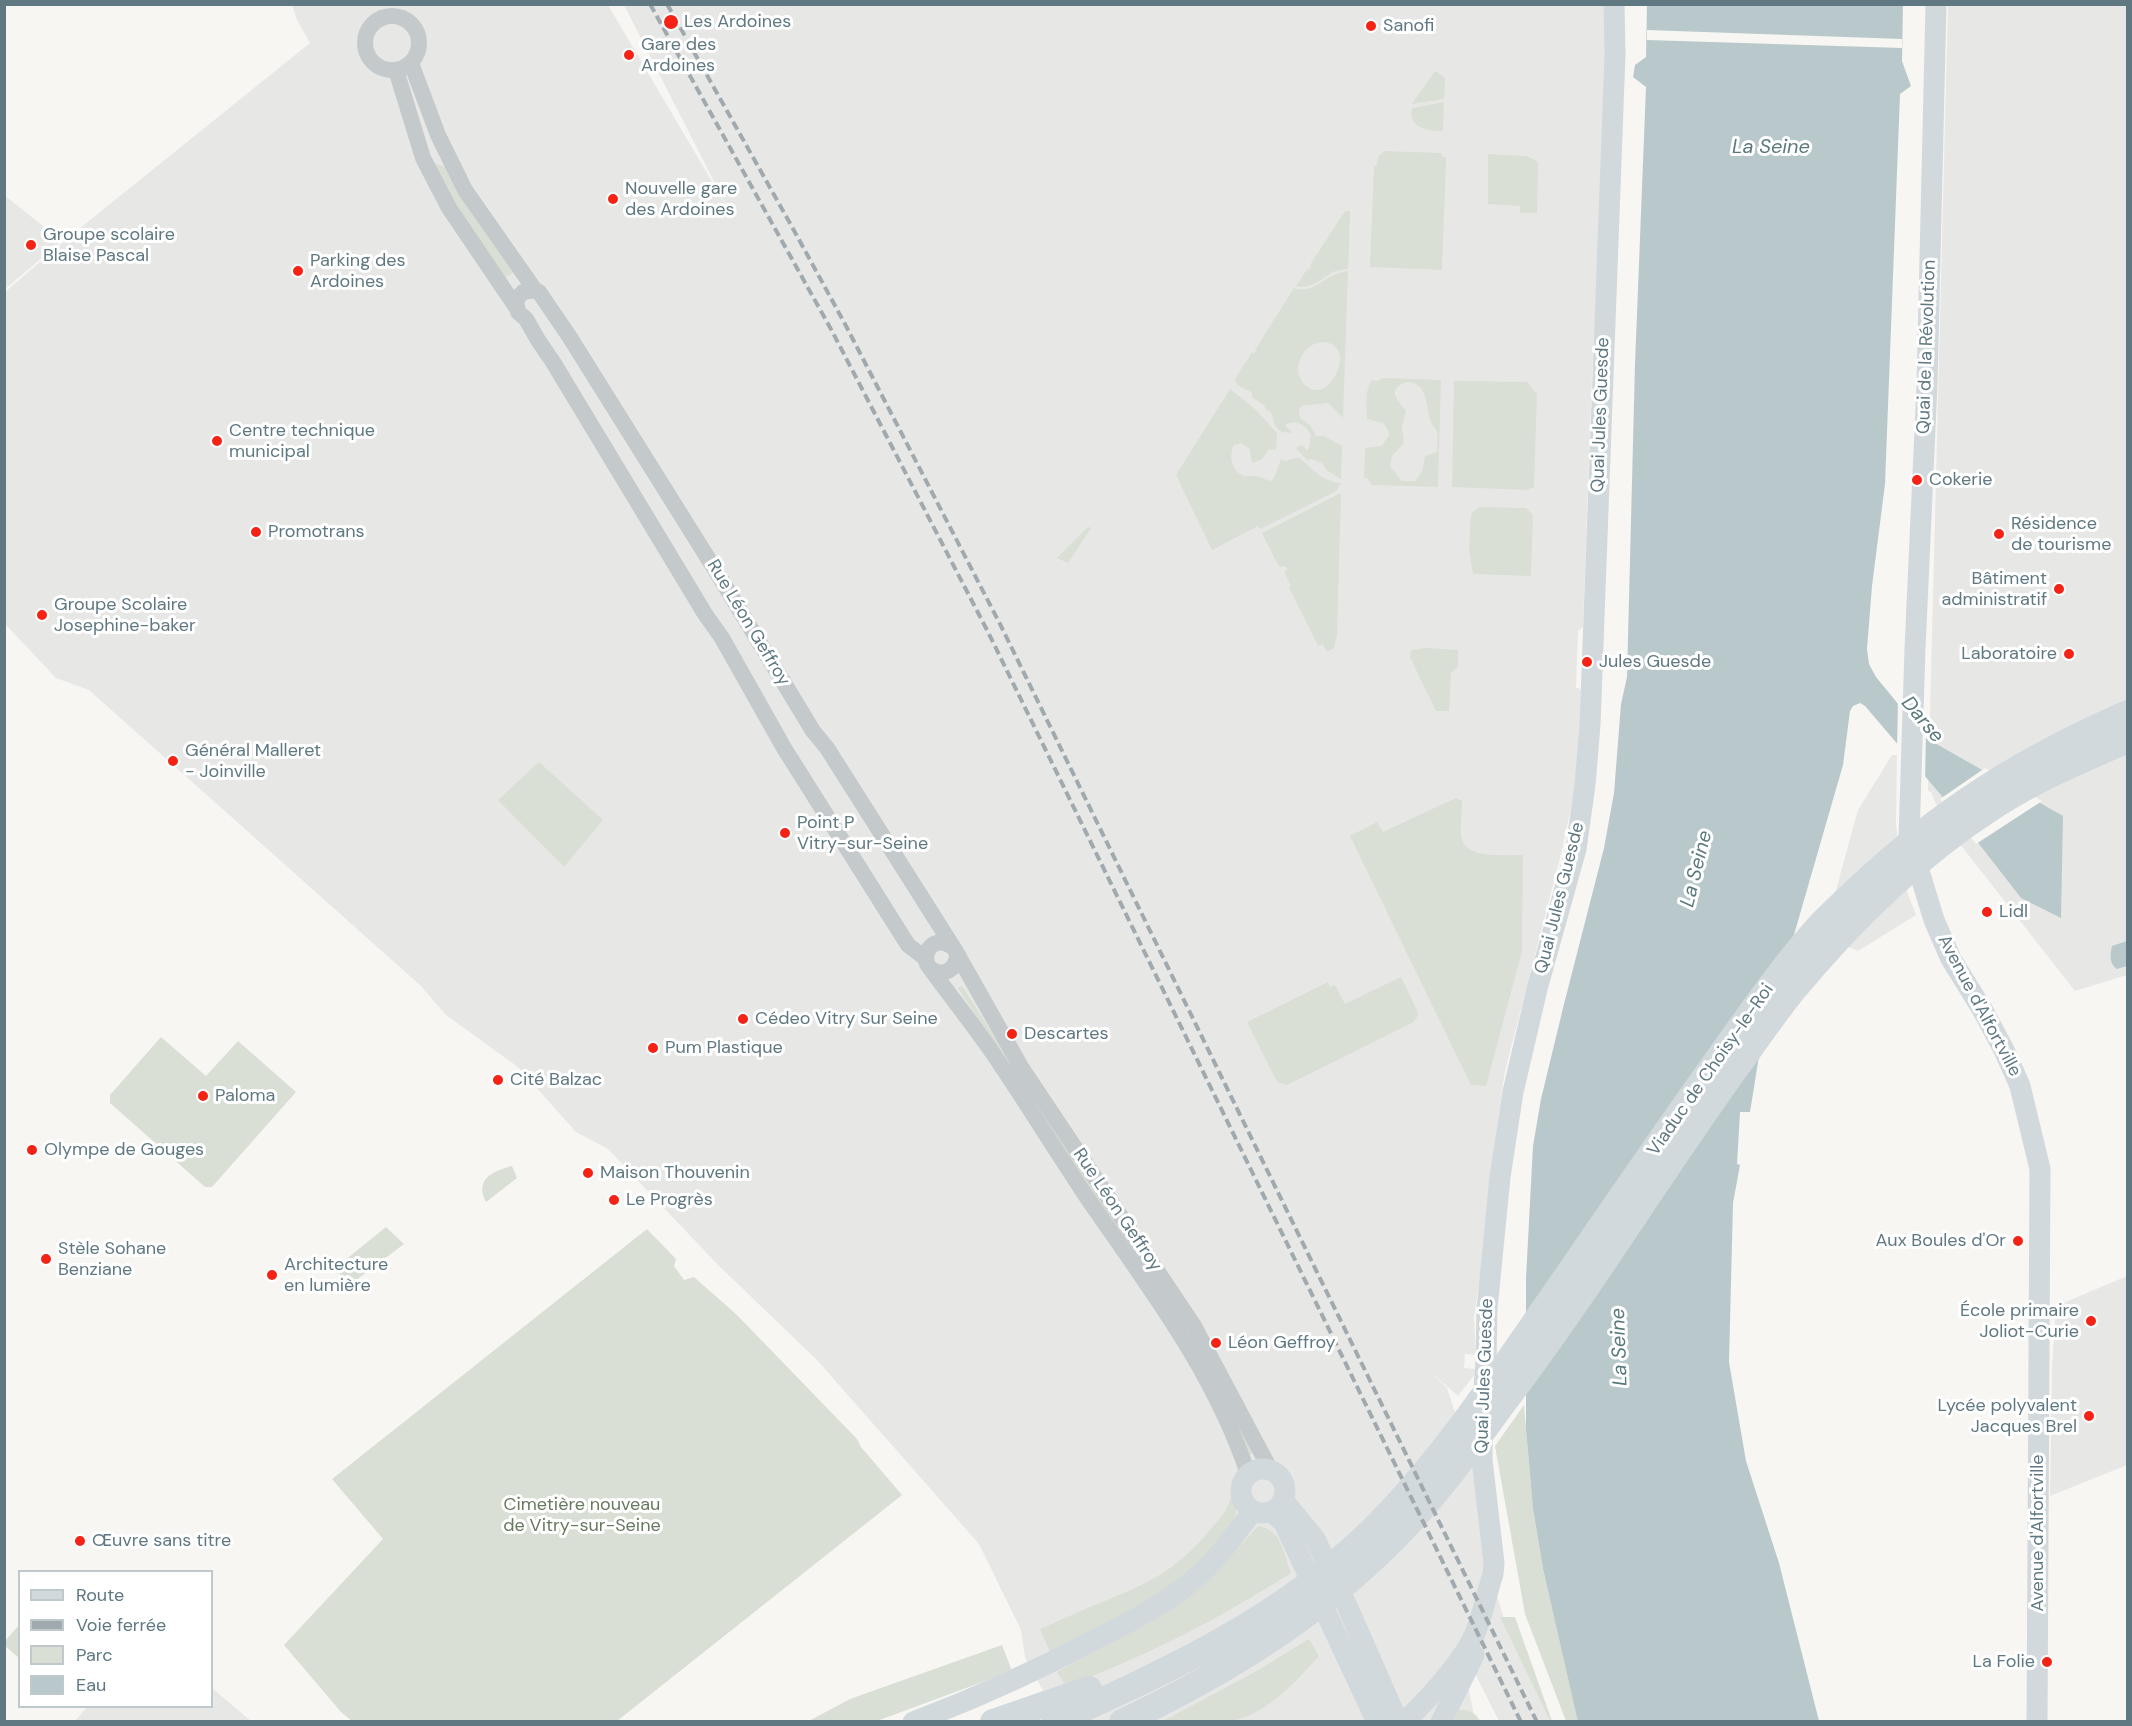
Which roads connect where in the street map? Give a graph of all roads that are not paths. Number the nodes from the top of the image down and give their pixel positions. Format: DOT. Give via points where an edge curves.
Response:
graph roads {
  1 [pos="410,4"];
  2 [pos="1614,4"];
  3 [pos="1623,4"];
  4 [pos="1936,4"];
  5 [pos="389,10"];
  6 [pos="413,25"];
  7 [pos="411,63"];
  8 [pos="396,70"];
  9 [pos="540,295"];
  10 [pos="521,313"];
  11 [pos="1914,698"];
  12 [pos="2127,713"];
  13 [pos="2127,740"];
  14 [pos="954,950"];
  15 [pos="928,964"];
  16 [pos="1270,1469"];
  17 [pos="1248,1474"];
  18 [pos="1269,1508"];
  19 [pos="1386,1532"];
  20 [pos="1490,1596"];
  21 [pos="1321,1607"];
  22 [pos="1475,1642"];
  23 [pos="1058,1710"];
  24 [pos="913,1722"];
  25 [pos="993,1722"];
  26 [pos="1122,1722"];
  27 [pos="1377,1722"];
  28 [pos="1398,1722"];
  29 [pos="1404,1722"];
  30 [pos="1441,1722"];
  31 [pos="2037,1722"];
  1 -- 6 [label="street"];
  2 -- 20 [label="main road, Quai Jules Guesde" via="1589,737 1576,849 1513,1092 1500,1177 1487,1309 1482,1418 1482,1460 1494,1563"];
  3 -- 20 [label="main road, Quai Jules Guesde" via="1600,760 1590,841 1523,1094 1510,1183 1498,1323 1495,1448 1502,1563"];
  4 -- 11 [label="main road, Quai de la Révolution" via="1927,385"];
  5 -- 6 [label="street"];
  5 -- 8 [label="street" via="368,31 366,49 376,65"];
  6 -- 7 [label="street" via="420,45"];
  7 -- 8 [label="street"];
  7 -- 9 [label="street, Rue Léon Geffroy" via="438,135 465,190"];
  8 -- 10 [label="street, Rue Léon Geffroy" via="423,158 449,208"];
  9 -- 10 [label="street" via="528,290 520,293 516,300"];
  9 -- 14 [label="street, Rue Léon Geffroy"];
  10 -- 15 [label="street, Rue Léon Geffroy" via="722,638 784,748 908,945"];
  11 -- 31 [label="main road, Avenue d'Alfortville" via="1909,838 1934,920 1951,959 2004,1050 2020,1086 2040,1169"];
  12 -- 19 [label="highway, Viaduc de Choisy-le-Roi" via="2051,749 1980,790 1910,842 1821,924 1774,981 1674,1120"];
  13 -- 19 [label="highway, Viaduc de Choisy-le-Roi" via="2075,762 1991,808 1888,890 1835,944 1791,993 1694,1127 1530,1369 1426,1505"];
  14 -- 15 [label="street" via="937,942 928,948"];
  14 -- 15 [label="street" via="956,962 949,971 942,973"];
  14 -- 16 [label="street, Rue Léon Geffroy" via="1021,1067 1194,1326"];
  15 -- 17 [label="street, Rue Léon Geffroy" via="988,1046 1175,1326 1204,1374"];
  16 -- 17 [label="main road"];
  16 -- 18 [label="main road" via="1285,1485"];
  17 -- 18 [label="main road" via="1240,1487 1247,1507"];
  18 -- 21 [label="main road" via="1284,1523"];
  18 -- 24 [label="main road" via="1174,1596 1050,1663"];
  19 -- 21 [label="highway" via="1344,1570"];
  20 -- 22 [label="main road, Quai Jules Guesde"];
  21 -- 23 [label="highway" via="1257,1621 1214,1646 1164,1658"];
  21 -- 26 [label="highway" via="1264,1646"];
  21 -- 27 [label="main road"];
  21 -- 28 [label="main road"];
  22 -- 29 [label="main road, Quai Jules Guesde"];
  22 -- 30 [label="main road, Quai Jules Guesde"];
  23 -- 25 [label="highway"];
}
